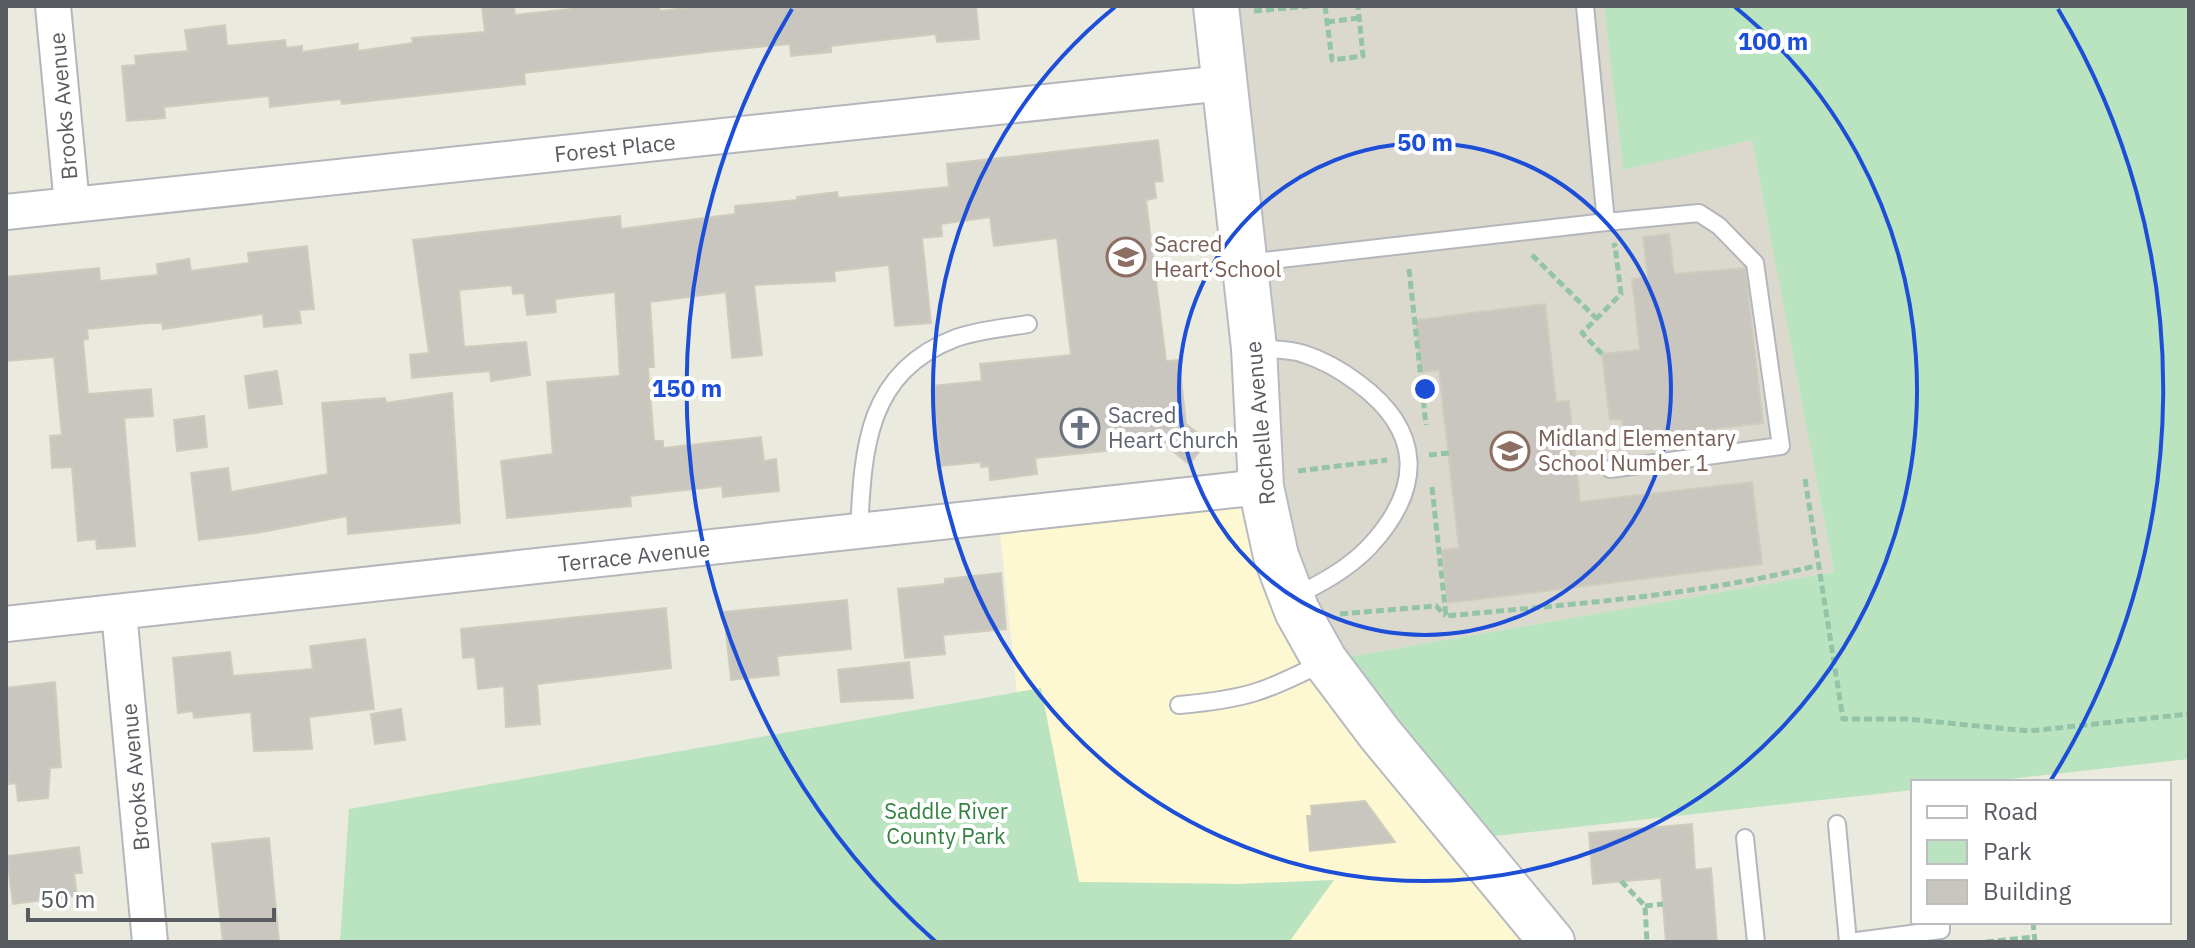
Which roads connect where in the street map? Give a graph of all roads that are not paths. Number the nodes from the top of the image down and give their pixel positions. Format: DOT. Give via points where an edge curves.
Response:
graph roads {
  1 [pos="53,6"];
  2 [pos="1585,6"];
  3 [pos="1217,10"];
  4 [pos="1224,83"];
  5 [pos="72,205"];
  6 [pos="6,212"];
  7 [pos="1606,222"];
  8 [pos="1245,263"];
  9 [pos="1028,324"];
  10 [pos="1254,348"];
  11 [pos="1610,469"];
  12 [pos="1278,484"];
  13 [pos="859,531"];
  14 [pos="1307,590"];
  15 [pos="119,612"];
  16 [pos="6,624"];
  17 [pos="1325,661"];
  18 [pos="1179,705"];
  19 [pos="1837,824"];
  20 [pos="1745,838"];
  21 [pos="1941,924"];
  22 [pos="150,942"];
  23 [pos="1552,942"];
  24 [pos="1756,942"];
  25 [pos="1849,942"];
  1 -- 5 [label="street, Brooks Avenue"];
  2 -- 7 [label="lane"];
  3 -- 4 [label="street, Rochelle Avenue"];
  4 -- 5 [label="street, Forest Place"];
  4 -- 8 [label="street, Rochelle Avenue"];
  5 -- 6 [label="street, Forest Place"];
  7 -- 8 [label="lane"];
  7 -- 11 [label="lane" via="1699,213 1755,263 1781,446"];
  8 -- 10 [label="street, Rochelle Avenue"];
  9 -- 13 [label="lane" via="956,338 910,364 884,395 863,452"];
  10 -- 12 [label="street, Rochelle Avenue"];
  10 -- 14 [label="lane" via="1303,353 1343,372 1381,400 1404,431 1411,465 1399,506 1369,547"];
  12 -- 13 [label="street, Terrace Avenue"];
  12 -- 14 [label="street, Rochelle Avenue" via="1276,556"];
  13 -- 15 [label="street, Terrace Avenue"];
  14 -- 17 [label="street, Rochelle Avenue"];
  15 -- 16 [label="street, Terrace Avenue"];
  15 -- 22 [label="street, Brooks Avenue"];
  17 -- 18 [label="lane" via="1268,691"];
  17 -- 23 [label="street, Rochelle Avenue"];
  19 -- 25 [label="lane"];
  20 -- 24 [label="lane"];
  21 -- 25 [label="lane" via="1941,930"];
}
